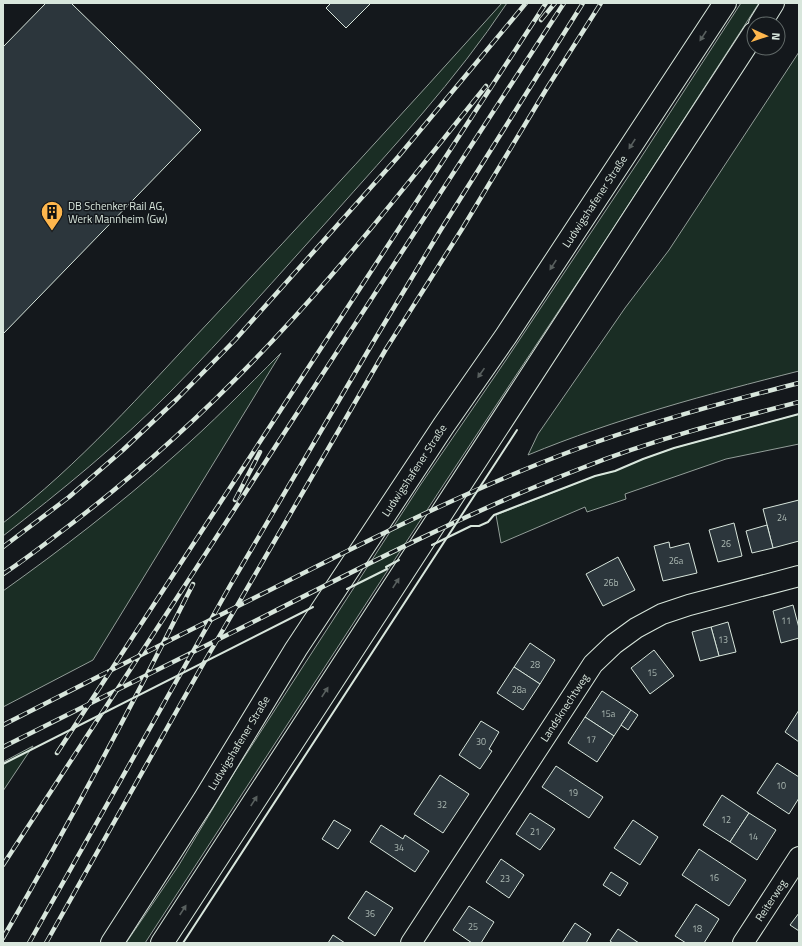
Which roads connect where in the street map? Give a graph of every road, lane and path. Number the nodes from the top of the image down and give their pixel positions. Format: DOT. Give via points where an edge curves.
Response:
graph roads {
  1 [pos="725,3"];
  2 [pos="773,3"];
  3 [pos="765,16"];
  4 [pos="746,45"];
  5 [pos="799,576"];
  6 [pos="799,857"];
  7 [pos="112,943"];
  8 [pos="162,943"];
  9 [pos="411,943"];
  10 [pos="743,943"];
  1 -- 7 [label="main road, Ludwigshafener Straße, one-way" via="511,330 444,425 296,649 204,800"];
  2 -- 3 [label="main road"];
  8 -- 4 [label="main road, one-way"];
  5 -- 9 [label="street, Landsknechtweg" via="662,614 614,644 593,664"];
  6 -- 10 [label="street, Reiterweg"];
}
